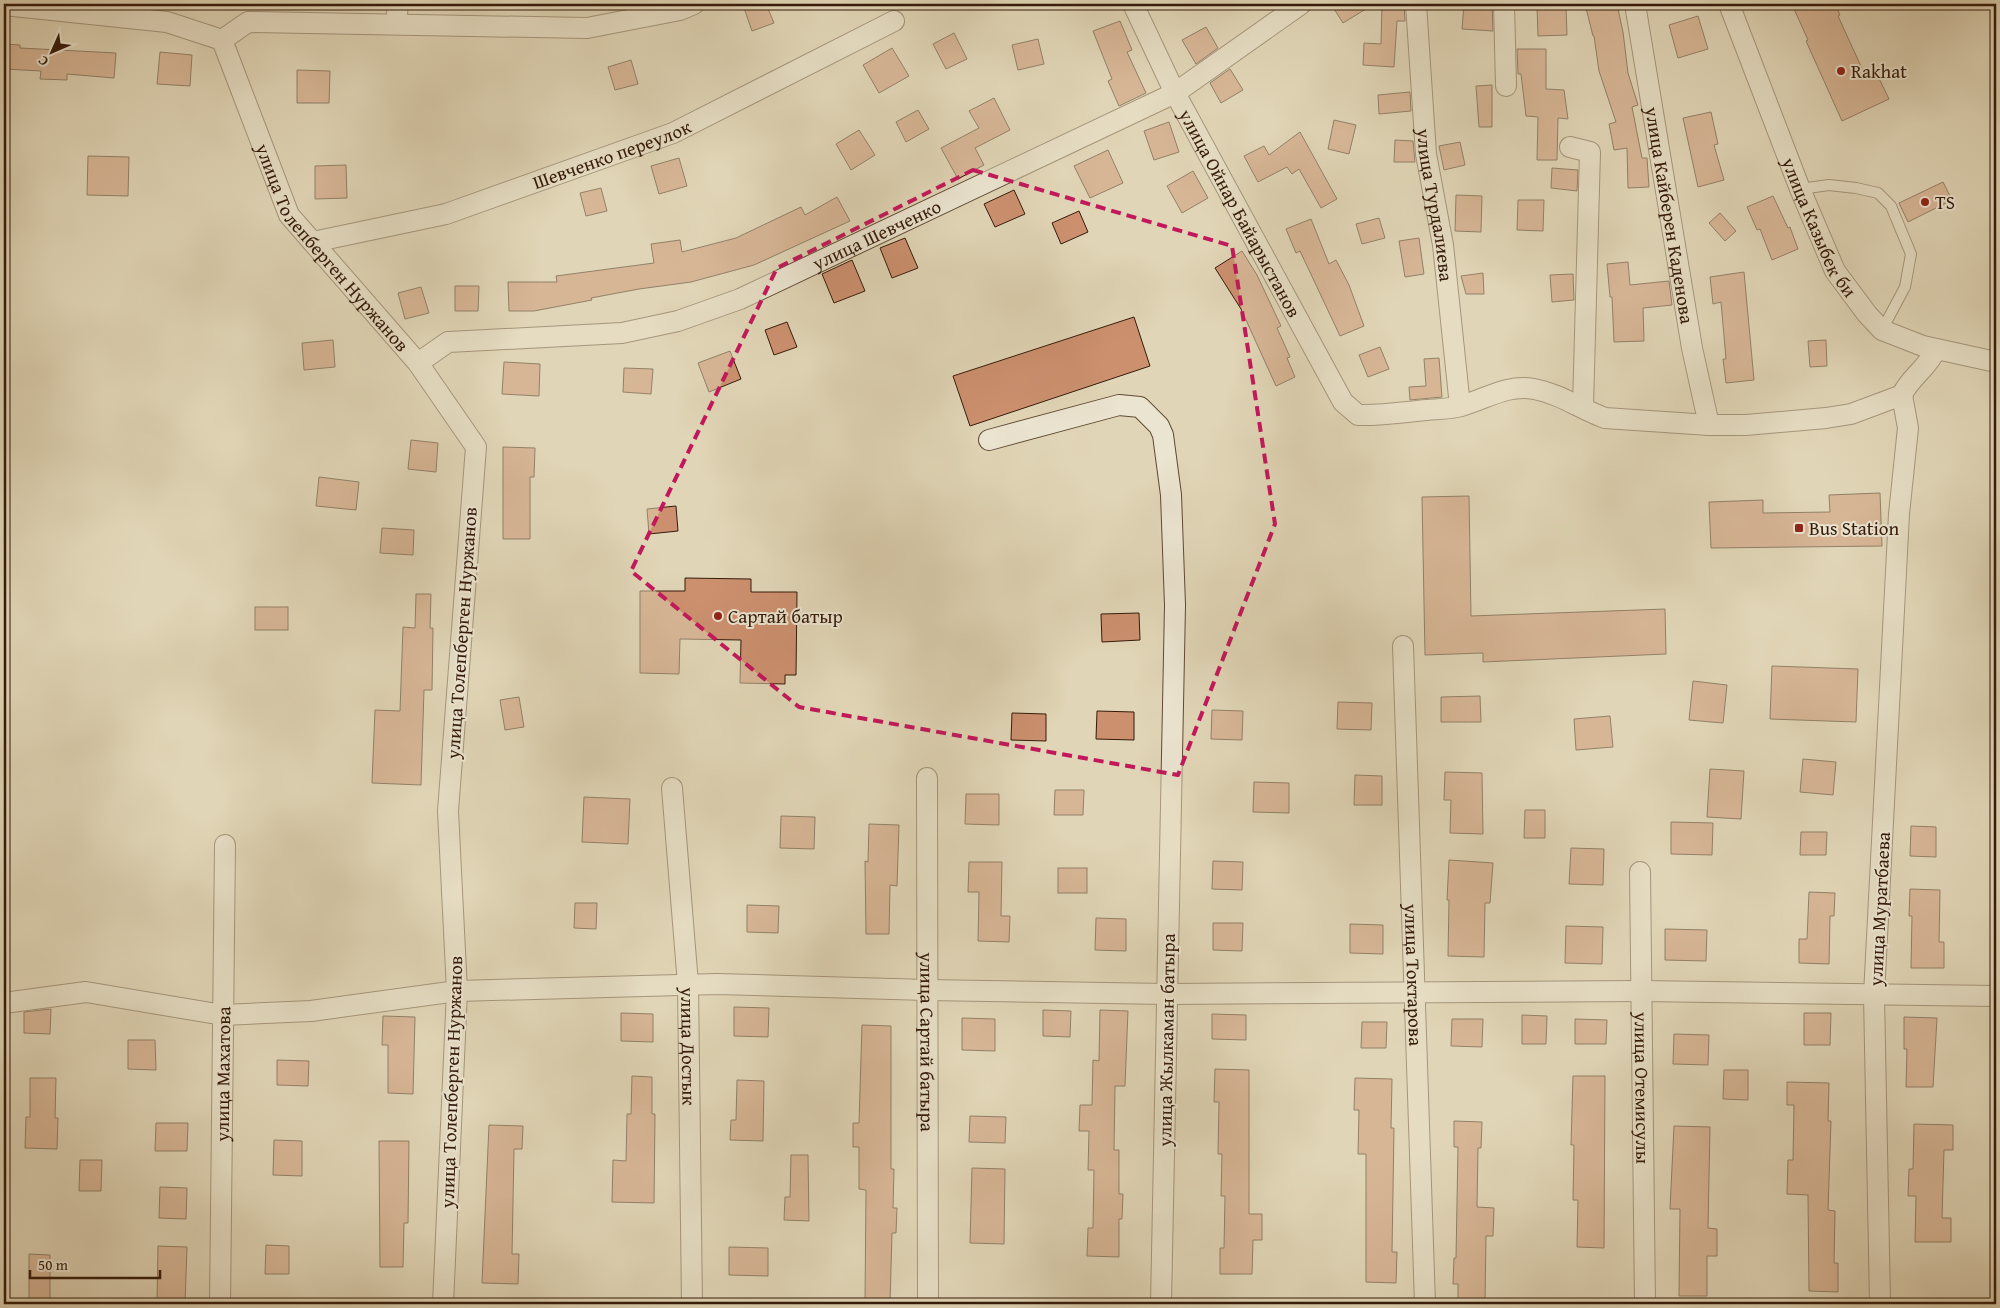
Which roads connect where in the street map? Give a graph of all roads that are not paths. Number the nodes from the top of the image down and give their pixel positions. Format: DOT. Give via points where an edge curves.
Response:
graph roads {
  1 [pos="398,4"];
  2 [pos="694,4"];
  3 [pos="1133,4"];
  4 [pos="1301,4"];
  5 [pos="1416,4"];
  6 [pos="1504,4"];
  7 [pos="1635,4"];
  8 [pos="1729,4"];
  9 [pos="4,5"];
  10 [pos="167,13"];
  11 [pos="894,21"];
  12 [pos="396,24"];
  13 [pos="222,40"];
  14 [pos="1506,86"];
  15 [pos="1175,93"];
  16 [pos="1570,147"];
  17 [pos="1800,189"];
  18 [pos="313,242"];
  19 [pos="1882,330"];
  20 [pos="1936,349"];
  21 [pos="1996,362"];
  22 [pos="418,363"];
  23 [pos="1902,395"];
  24 [pos="1460,406"];
  25 [pos="1583,407"];
  26 [pos="1709,425"];
  27 [pos="989,440"];
  28 [pos="1403,646"];
  29 [pos="927,778"];
  30 [pos="672,788"];
  31 [pos="225,845"];
  32 [pos="1640,872"];
  33 [pos="688,984"];
  34 [pos="927,990"];
  35 [pos="457,991"];
  36 [pos="1641,991"];
  37 [pos="1166,994"];
  38 [pos="1416,994"];
  39 [pos="1874,995"];
  40 [pos="1996,996"];
  41 [pos="4,1002"];
  42 [pos="223,1015"];
  43 [pos="220,1304"];
  44 [pos="443,1304"];
  45 [pos="692,1304"];
  46 [pos="928,1304"];
  47 [pos="1161,1304"];
  48 [pos="1425,1304"];
  49 [pos="1645,1304"];
  50 [pos="1880,1304"];
  1 -- 12 [label="street"];
  2 -- 12 [label="street" via="680,10 587,28"];
  3 -- 15 [label="street, улица Ойнар Байарыстанов"];
  4 -- 15 [label="street, улица Шевченко"];
  5 -- 24 [label="street, улица Турдалиева" via="1426,154 1443,245"];
  6 -- 14 [label="street"];
  7 -- 26 [label="street, улица Кайберен Каденова" via="1692,348"];
  8 -- 17 [label="street, улица Казыбек би"];
  9 -- 10 [label="street"];
  10 -- 13 [label="street"];
  11 -- 18 [label="street, Шевченко переулок" via="673,133 446,214"];
  12 -- 13 [label="street" via="248,22"];
  13 -- 18 [label="street, улица Толепберген Нуржанов" via="289,215"];
  15 -- 22 [label="street, улица Шевченко" via="740,300 678,321 622,333 448,342"];
  15 -- 24 [label="street, улица Ойнар Байарыстанов" via="1343,402 1358,415"];
  16 -- 25 [label="street" via="1590,152"];
  17 -- 19 [label="street, улица Казыбек би" via="1835,271"];
  17 -- 19 [label="lane" via="1829,185 1856,188 1878,193 1891,206 1912,254 1905,287"];
  18 -- 22 [label="street, улица Толепберген Нуржанов"];
  19 -- 20 [label="street, улица Казыбек би"];
  20 -- 21 [label="street, улица Казыбек би"];
  20 -- 23 [label="street" via="1930,362 1908,382"];
  22 -- 35 [label="street, улица Толепберген Нуржанов" via="476,447 448,811"];
  23 -- 26 [label="street" via="1851,414 1826,418"];
  23 -- 39 [label="street, улица Муратбаева" via="1908,428 1899,514"];
  24 -- 25 [label="street" via="1503,390 1533,388"];
  25 -- 26 [label="street" via="1605,418"];
  27 -- 37 [label="street, улица Жылкаман батыра" via="1119,405 1140,407 1164,435 1171,495 1176,605"];
  28 -- 38 [label="street, улица Токтарова"];
  29 -- 34 [label="street, улица Сартай батыра"];
  30 -- 33 [label="street, улица Достык"];
  31 -- 42 [label="street, улица Махатова"];
  32 -- 36 [label="street, улица Отемисулы"];
  33 -- 34 [label="street"];
  33 -- 35 [label="street"];
  33 -- 45 [label="street, улица Достык"];
  34 -- 37 [label="street"];
  34 -- 46 [label="street, улица Сартай батыра"];
  35 -- 42 [label="street" via="311,1012"];
  35 -- 44 [label="street, улица Толепберген Нуржанов"];
  36 -- 38 [label="street"];
  36 -- 39 [label="street"];
  36 -- 49 [label="street, улица Отемисулы"];
  37 -- 38 [label="street"];
  37 -- 47 [label="street, улица Жылкаман батыра"];
  38 -- 48 [label="street, улица Токтарова"];
  39 -- 40 [label="street"];
  39 -- 50 [label="street, улица Муратбаева"];
  41 -- 42 [label="street" via="86,992"];
  42 -- 43 [label="street, улица Махатова"];
}
